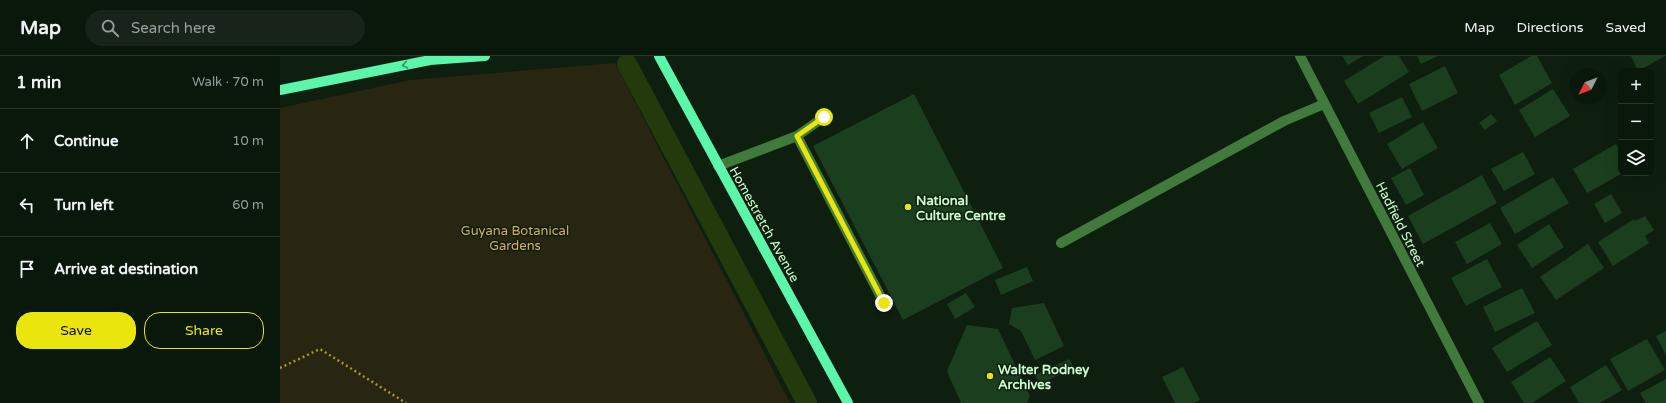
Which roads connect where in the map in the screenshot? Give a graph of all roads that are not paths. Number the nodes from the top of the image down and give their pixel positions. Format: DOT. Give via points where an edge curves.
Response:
graph roads {
  1 [pos="485,56"];
  2 [pos="659,56"];
  3 [pos="1300,56"];
  4 [pos="280,90"];
  5 [pos="1324,104"];
  6 [pos="824,117"];
  7 [pos="797,136"];
  8 [pos="718,166"];
  9 [pos="1061,243"];
  10 [pos="884,303"];
  11 [pos="848,403"];
  12 [pos="1479,403"];
  1 -- 4 [label="main road, one-way" via="430,60"];
  2 -- 8 [label="main road, Homestretch Avenue"];
  3 -- 5 [label="street, Hadfield Street"];
  5 -- 9 [label="street" via="1284,121"];
  5 -- 12 [label="street, Hadfield Street"];
  6 -- 7 [label="street"];
  7 -- 8 [label="street"];
  7 -- 10 [label="street"];
  8 -- 11 [label="main road, Homestretch Avenue"];
}
